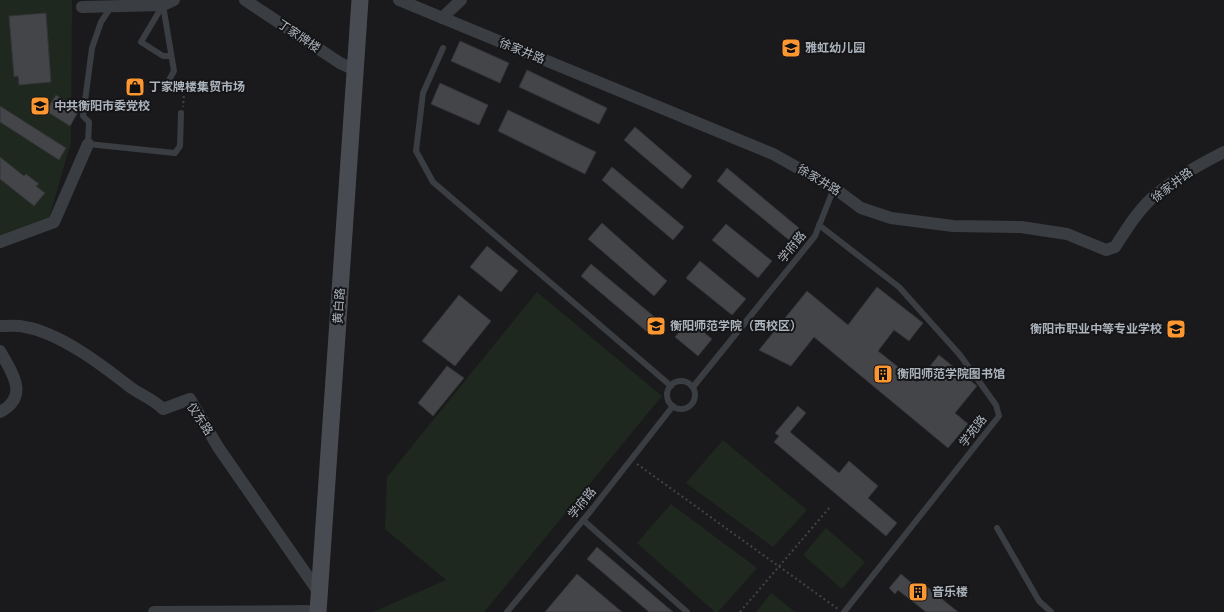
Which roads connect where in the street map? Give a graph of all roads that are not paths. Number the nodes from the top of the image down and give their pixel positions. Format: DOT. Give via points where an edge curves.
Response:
graph roads {
  1 [pos="174,0"];
  2 [pos="245,0"];
  3 [pos="360,0"];
  4 [pos="398,0"];
  5 [pos="461,0"];
  6 [pos="163,5"];
  7 [pos="82,7"];
  8 [pos="112,7"];
  9 [pos="442,18"];
  10 [pos="443,48"];
  11 [pos="171,56"];
  12 [pos="355,70"];
  13 [pos="168,82"];
  14 [pos="181,113"];
  15 [pos="88,144"];
  16 [pos="1224,152"];
  17 [pos="834,188"];
  18 [pos="820,225"];
  19 [pos="0,242"];
  20 [pos="0,326"];
  21 [pos="0,351"];
  22 [pos="671,386"];
  23 [pos="693,387"];
  24 [pos="673,406"];
  25 [pos="0,412"];
  26 [pos="583,520"];
  27 [pos="997,528"];
  28 [pos="319,606"];
  29 [pos="154,612"];
  30 [pos="507,612"];
  31 [pos="687,612"];
  32 [pos="843,612"];
  33 [pos="1051,612"];
  1 -- 6 [label="street"];
  2 -- 12 [label="street, 丁家牌楼" via="340,63"];
  3 -- 12 [label="main road, 黄白路"];
  4 -- 9 [label="street, 徐家井路"];
  5 -- 9 [label="street"];
  6 -- 8 [label="street"];
  6 -- 11 [label="lane"];
  6 -- 11 [label="lane" via="141,42 163,56"];
  7 -- 8 [label="street"];
  8 -- 15 [label="lane" via="101,22 92,48 83,116 90,122"];
  9 -- 17 [label="street, 徐家井路" via="773,154"];
  10 -- 22 [label="lane" via="423,93 416,151 433,182"];
  11 -- 13 [label="lane" via="174,70"];
  12 -- 28 [label="main road, 黄白路"];
  14 -- 15 [label="lane" via="180,146 175,153"];
  15 -- 19 [label="street" via="54,222"];
  16 -- 17 [label="street, 徐家井路" via="1200,164 1152,198 1115,247 1106,250 1067,234 1028,228 953,226 891,218 861,208"];
  17 -- 18 [label="lane, 学府路"];
  18 -- 23 [label="lane, 学府路" via="815,236"];
  18 -- 32 [label="lane, 学苑路" via="899,287 960,355 996,404 999,416"];
  20 -- 28 [label="street, 仪东路" via="24,326 63,340 131,388 154,400 163,409 190,399"];
  21 -- 25 [label="street" via="18,390 14,401"];
  22 -- 23 [label="lane" via="682,381"];
  22 -- 24 [label="lane" via="668,394"];
  23 -- 24 [label="lane" via="695,393 692,404 683,409"];
  24 -- 26 [label="lane, 学府路"];
  26 -- 30 [label="lane, 学府路"];
  26 -- 31 [label="lane"];
  27 -- 33 [label="lane" via="1039,601"];
  28 -- 29 [label="street"];
}
